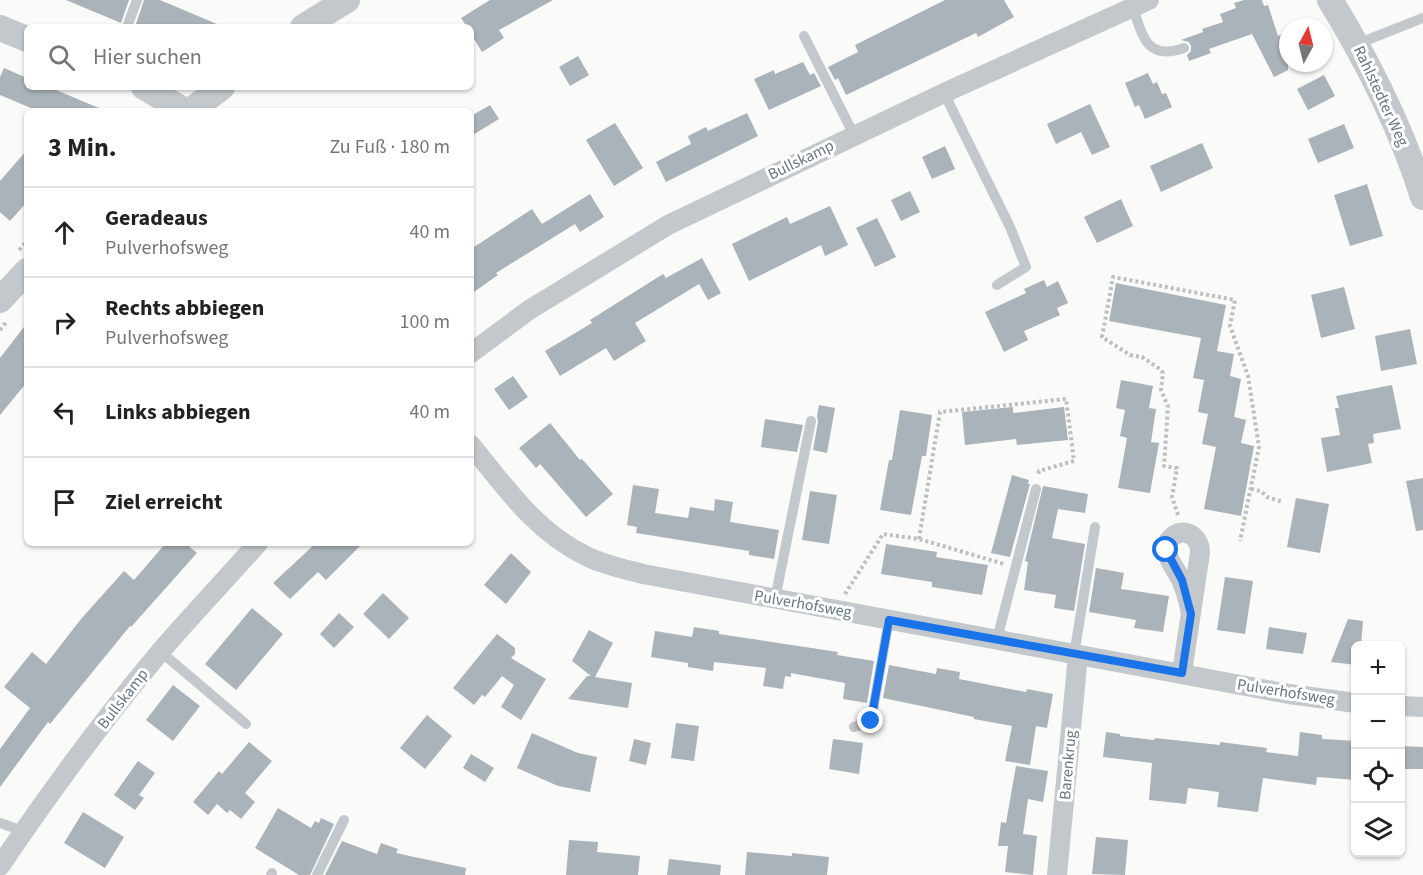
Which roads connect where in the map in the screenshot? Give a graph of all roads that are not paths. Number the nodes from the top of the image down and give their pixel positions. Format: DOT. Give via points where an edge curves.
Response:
graph roads {
  1 [pos="137,0"];
  2 [pos="346,0"];
  3 [pos="1330,0"];
  4 [pos="1141,4"];
  5 [pos="1423,18"];
  6 [pos="128,24"];
  7 [pos="308,24"];
  8 [pos="0,28"];
  9 [pos="804,36"];
  10 [pos="24,38"];
  11 [pos="1357,44"];
  12 [pos="1185,48"];
  13 [pos="149,90"];
  14 [pos="218,90"];
  15 [pos="944,93"];
  16 [pos="179,108"];
  17 [pos="194,108"];
  18 [pos="854,135"];
  19 [pos="1423,197"];
  20 [pos="24,274"];
  21 [pos="997,285"];
  22 [pos="0,300"];
  23 [pos="474,351"];
  24 [pos="811,421"];
  25 [pos="474,449"];
  26 [pos="1036,489"];
  27 [pos="1095,527"];
  28 [pos="255,546"];
  29 [pos="775,599"];
  30 [pos="1191,614"];
  31 [pos="889,620"];
  32 [pos="997,639"];
  33 [pos="161,652"];
  34 [pos="1076,655"];
  35 [pos="1182,673"];
  36 [pos="1351,702"];
  37 [pos="1405,706"];
  38 [pos="1423,707"];
  39 [pos="246,724"];
  40 [pos="855,727"];
  41 [pos="344,820"];
  42 [pos="0,823"];
  43 [pos="23,831"];
  44 [pos="0,866"];
  45 [pos="317,875"];
  46 [pos="1058,875"];
  1 -- 6 [label="lane"];
  2 -- 7 [label="street"];
  3 -- 11 [label="street, Rahlstedter Weg"];
  4 -- 12 [label="lane" via="1142,35 1147,45 1172,52"];
  4 -- 15 [label="street, Bullskamp"];
  5 -- 11 [label="lane"];
  8 -- 10 [label="street"];
  9 -- 18 [label="lane"];
  11 -- 19 [label="street, Rahlstedter Weg" via="1398,130"];
  13 -- 16 [label="street"];
  14 -- 17 [label="street"];
  15 -- 18 [label="street, Bullskamp"];
  15 -- 21 [label="lane" via="1026,267"];
  18 -- 23 [label="street, Bullskamp" via="668,225 529,310"];
  20 -- 22 [label="street"];
  24 -- 29 [label="lane"];
  25 -- 29 [label="street, Pulverhofsweg" via="526,513 549,534 587,557 643,574"];
  26 -- 32 [label="lane"];
  27 -- 34 [label="lane"];
  28 -- 33 [label="street, Bullskamp"];
  29 -- 31 [label="street, Pulverhofsweg"];
  30 -- 35 [label="street"];
  31 -- 32 [label="street, Pulverhofsweg"];
  31 -- 40 [label="lane" via="871,721"];
  32 -- 34 [label="street, Pulverhofsweg"];
  33 -- 39 [label="lane"];
  33 -- 43 [label="street, Bullskamp"];
  34 -- 35 [label="street, Pulverhofsweg"];
  34 -- 46 [label="street, Barenkrug"];
  35 -- 36 [label="street, Pulverhofsweg"];
  37 -- 38 [label="street"];
  41 -- 45 [label="lane"];
  42 -- 43 [label="lane"];
  43 -- 44 [label="street, Bullskamp"];
}
